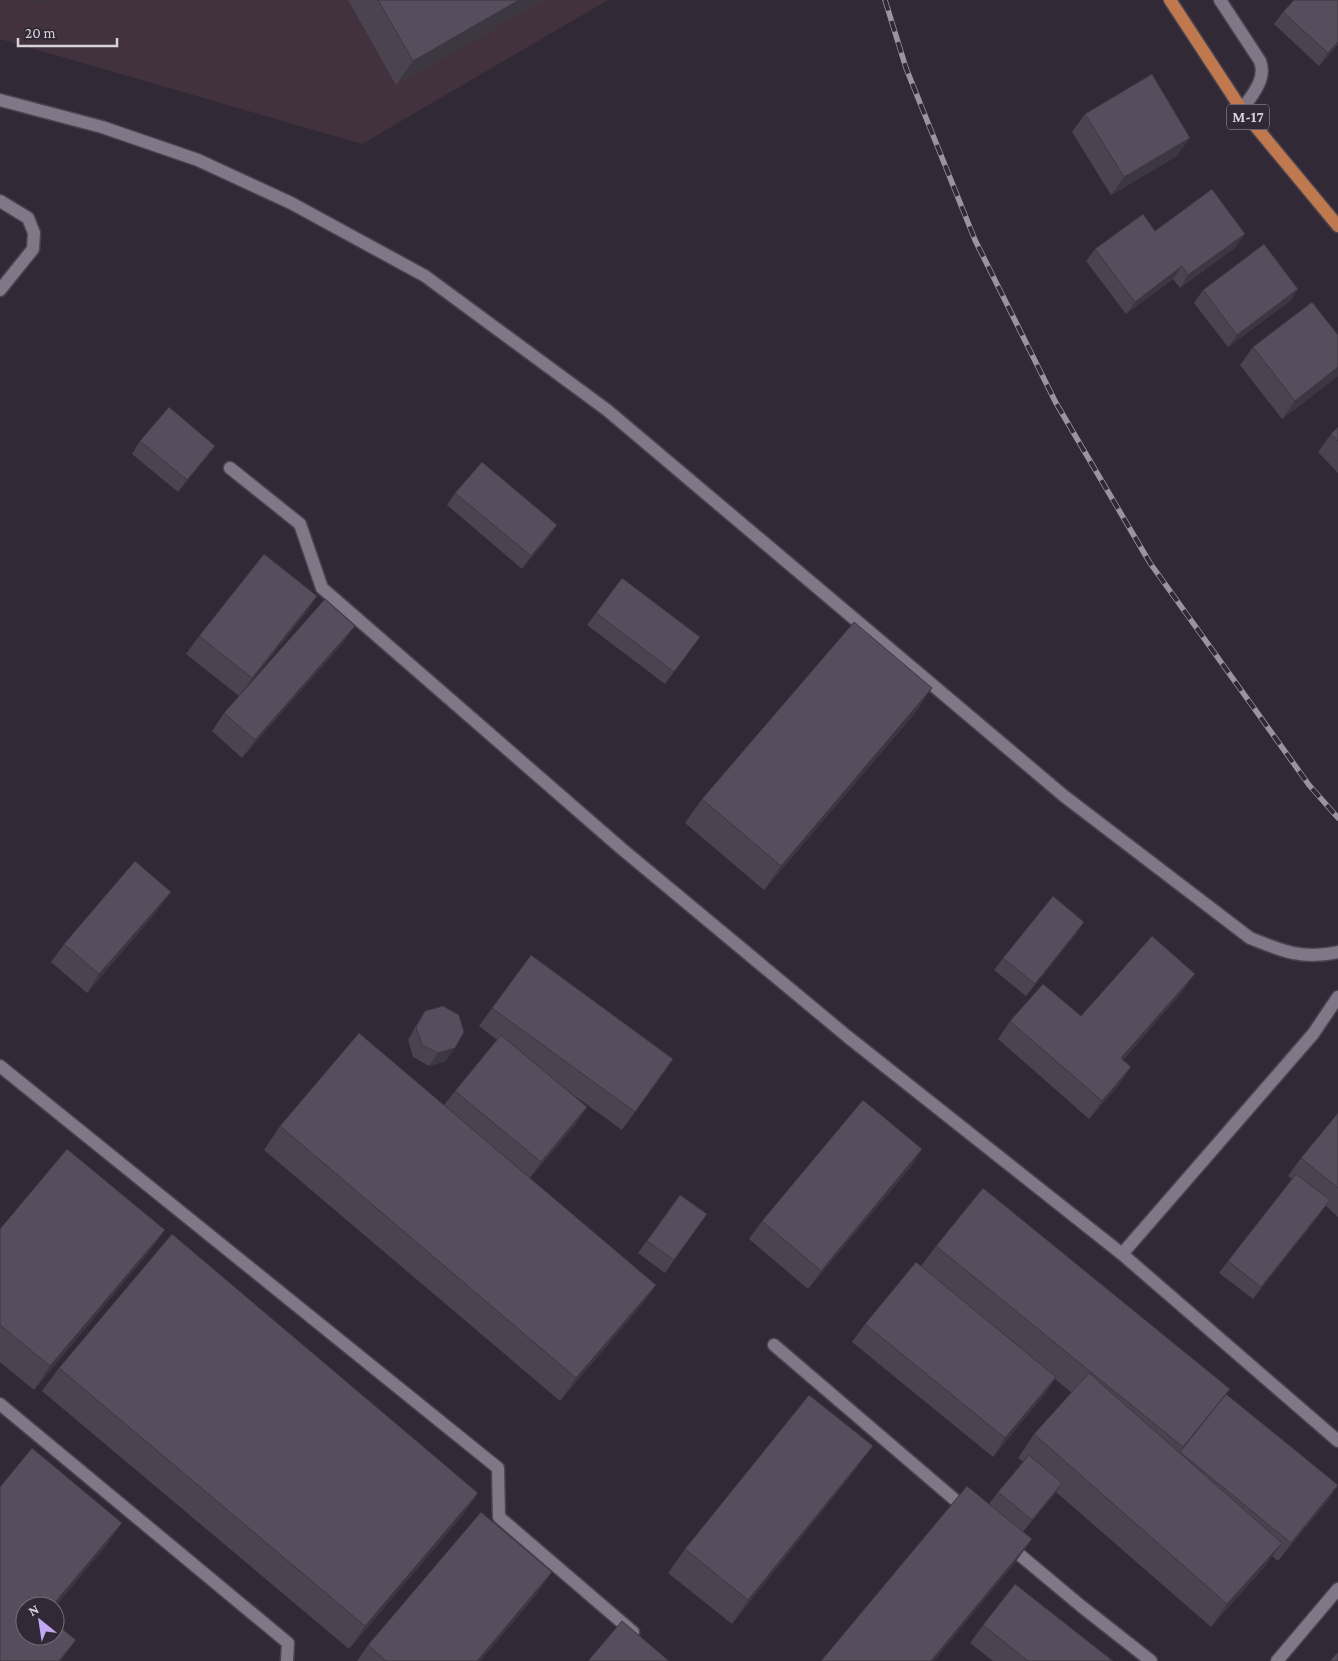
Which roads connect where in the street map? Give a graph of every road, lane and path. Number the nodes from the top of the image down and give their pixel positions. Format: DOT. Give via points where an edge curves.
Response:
graph roads {
  1 [pos="1170,0"];
  2 [pos="1220,0"];
  3 [pos="0,100"];
  4 [pos="1242,110"];
  5 [pos="0,201"];
  6 [pos="1338,226"];
  7 [pos="0,290"];
  8 [pos="230,468"];
  9 [pos="1338,952"];
  10 [pos="1338,997"];
  11 [pos="0,1066"];
  12 [pos="1122,1254"];
  13 [pos="774,1345"];
  14 [pos="0,1404"];
  15 [pos="1338,1441"];
  16 [pos="976,1517"];
  17 [pos="998,1536"];
  18 [pos="1338,1589"];
  19 [pos="646,1642"];
  20 [pos="287,1661"];
  21 [pos="1151,1661"];
  22 [pos="1277,1661"];
  1 -- 4 [label="main road, M-17"];
  2 -- 4 [label="street" via="1260,61 1263,71 1260,82"];
  3 -- 9 [label="street" via="102,127 198,160 291,203 425,276 607,410 1064,796 1250,938 1285,952 1322,956"];
  4 -- 6 [label="main road, M-17"];
  5 -- 7 [label="street" via="28,218 34,233 33,249"];
  8 -- 12 [label="street" via="300,524 322,588 848,1037"];
  10 -- 12 [label="street" via="1313,1034"];
  11 -- 19 [label="street" via="498,1468 499,1517"];
  12 -- 15 [label="street"];
  13 -- 16 [label="street"];
  14 -- 20 [label="street" via="288,1643"];
  17 -- 21 [label="street"];
  18 -- 22 [label="street"];
}
